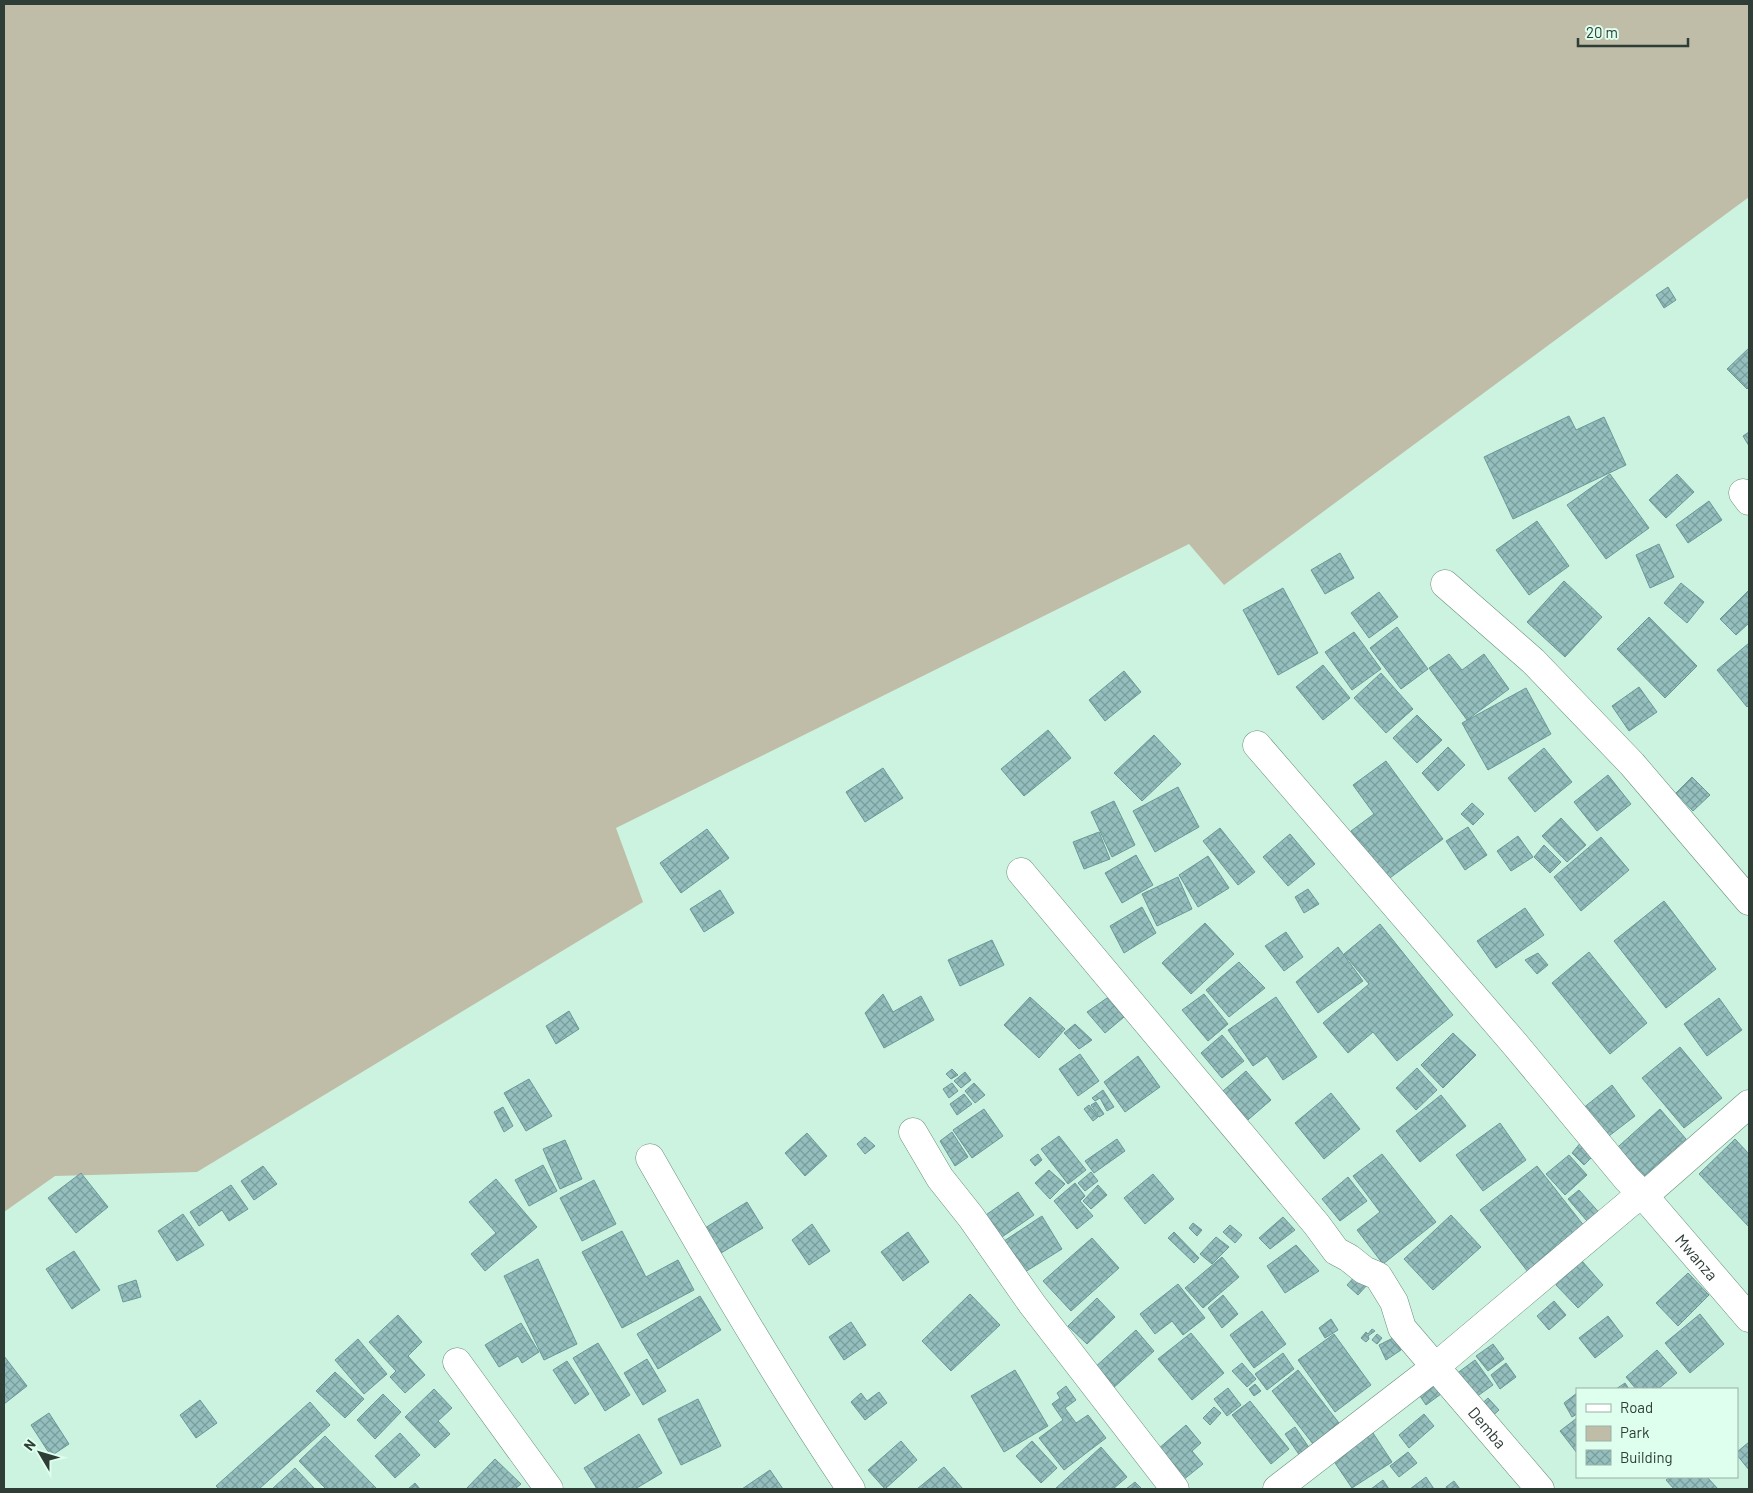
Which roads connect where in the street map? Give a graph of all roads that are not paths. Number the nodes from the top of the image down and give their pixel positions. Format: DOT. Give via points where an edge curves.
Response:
graph roads {
  1 [pos="1445,584"];
  2 [pos="1257,745"];
  3 [pos="1022,872"];
  4 [pos="1749,901"];
  5 [pos="1749,1104"];
  6 [pos="913,1132"];
  7 [pos="650,1158"];
  8 [pos="1644,1196"];
  9 [pos="1749,1318"];
  10 [pos="457,1362"];
  11 [pos="1435,1367"];
  12 [pos="549,1489"];
  13 [pos="851,1489"];
  14 [pos="1175,1489"];
  15 [pos="1278,1489"];
  16 [pos="1540,1489"];
  1 -- 4 [label="street" via="1534,661 1632,764"];
  2 -- 8 [label="street, Mwanza"];
  3 -- 11 [label="street, Demba" via="1336,1251 1378,1276 1394,1302 1402,1328"];
  5 -- 8 [label="street"];
  6 -- 14 [label="street" via="940,1178 1032,1304"];
  7 -- 13 [label="street" via="737,1310"];
  8 -- 9 [label="street, Mwanza"];
  8 -- 11 [label="street" via="1630,1202"];
  10 -- 12 [label="street"];
  11 -- 15 [label="street"];
  11 -- 16 [label="street, Demba"];
}
